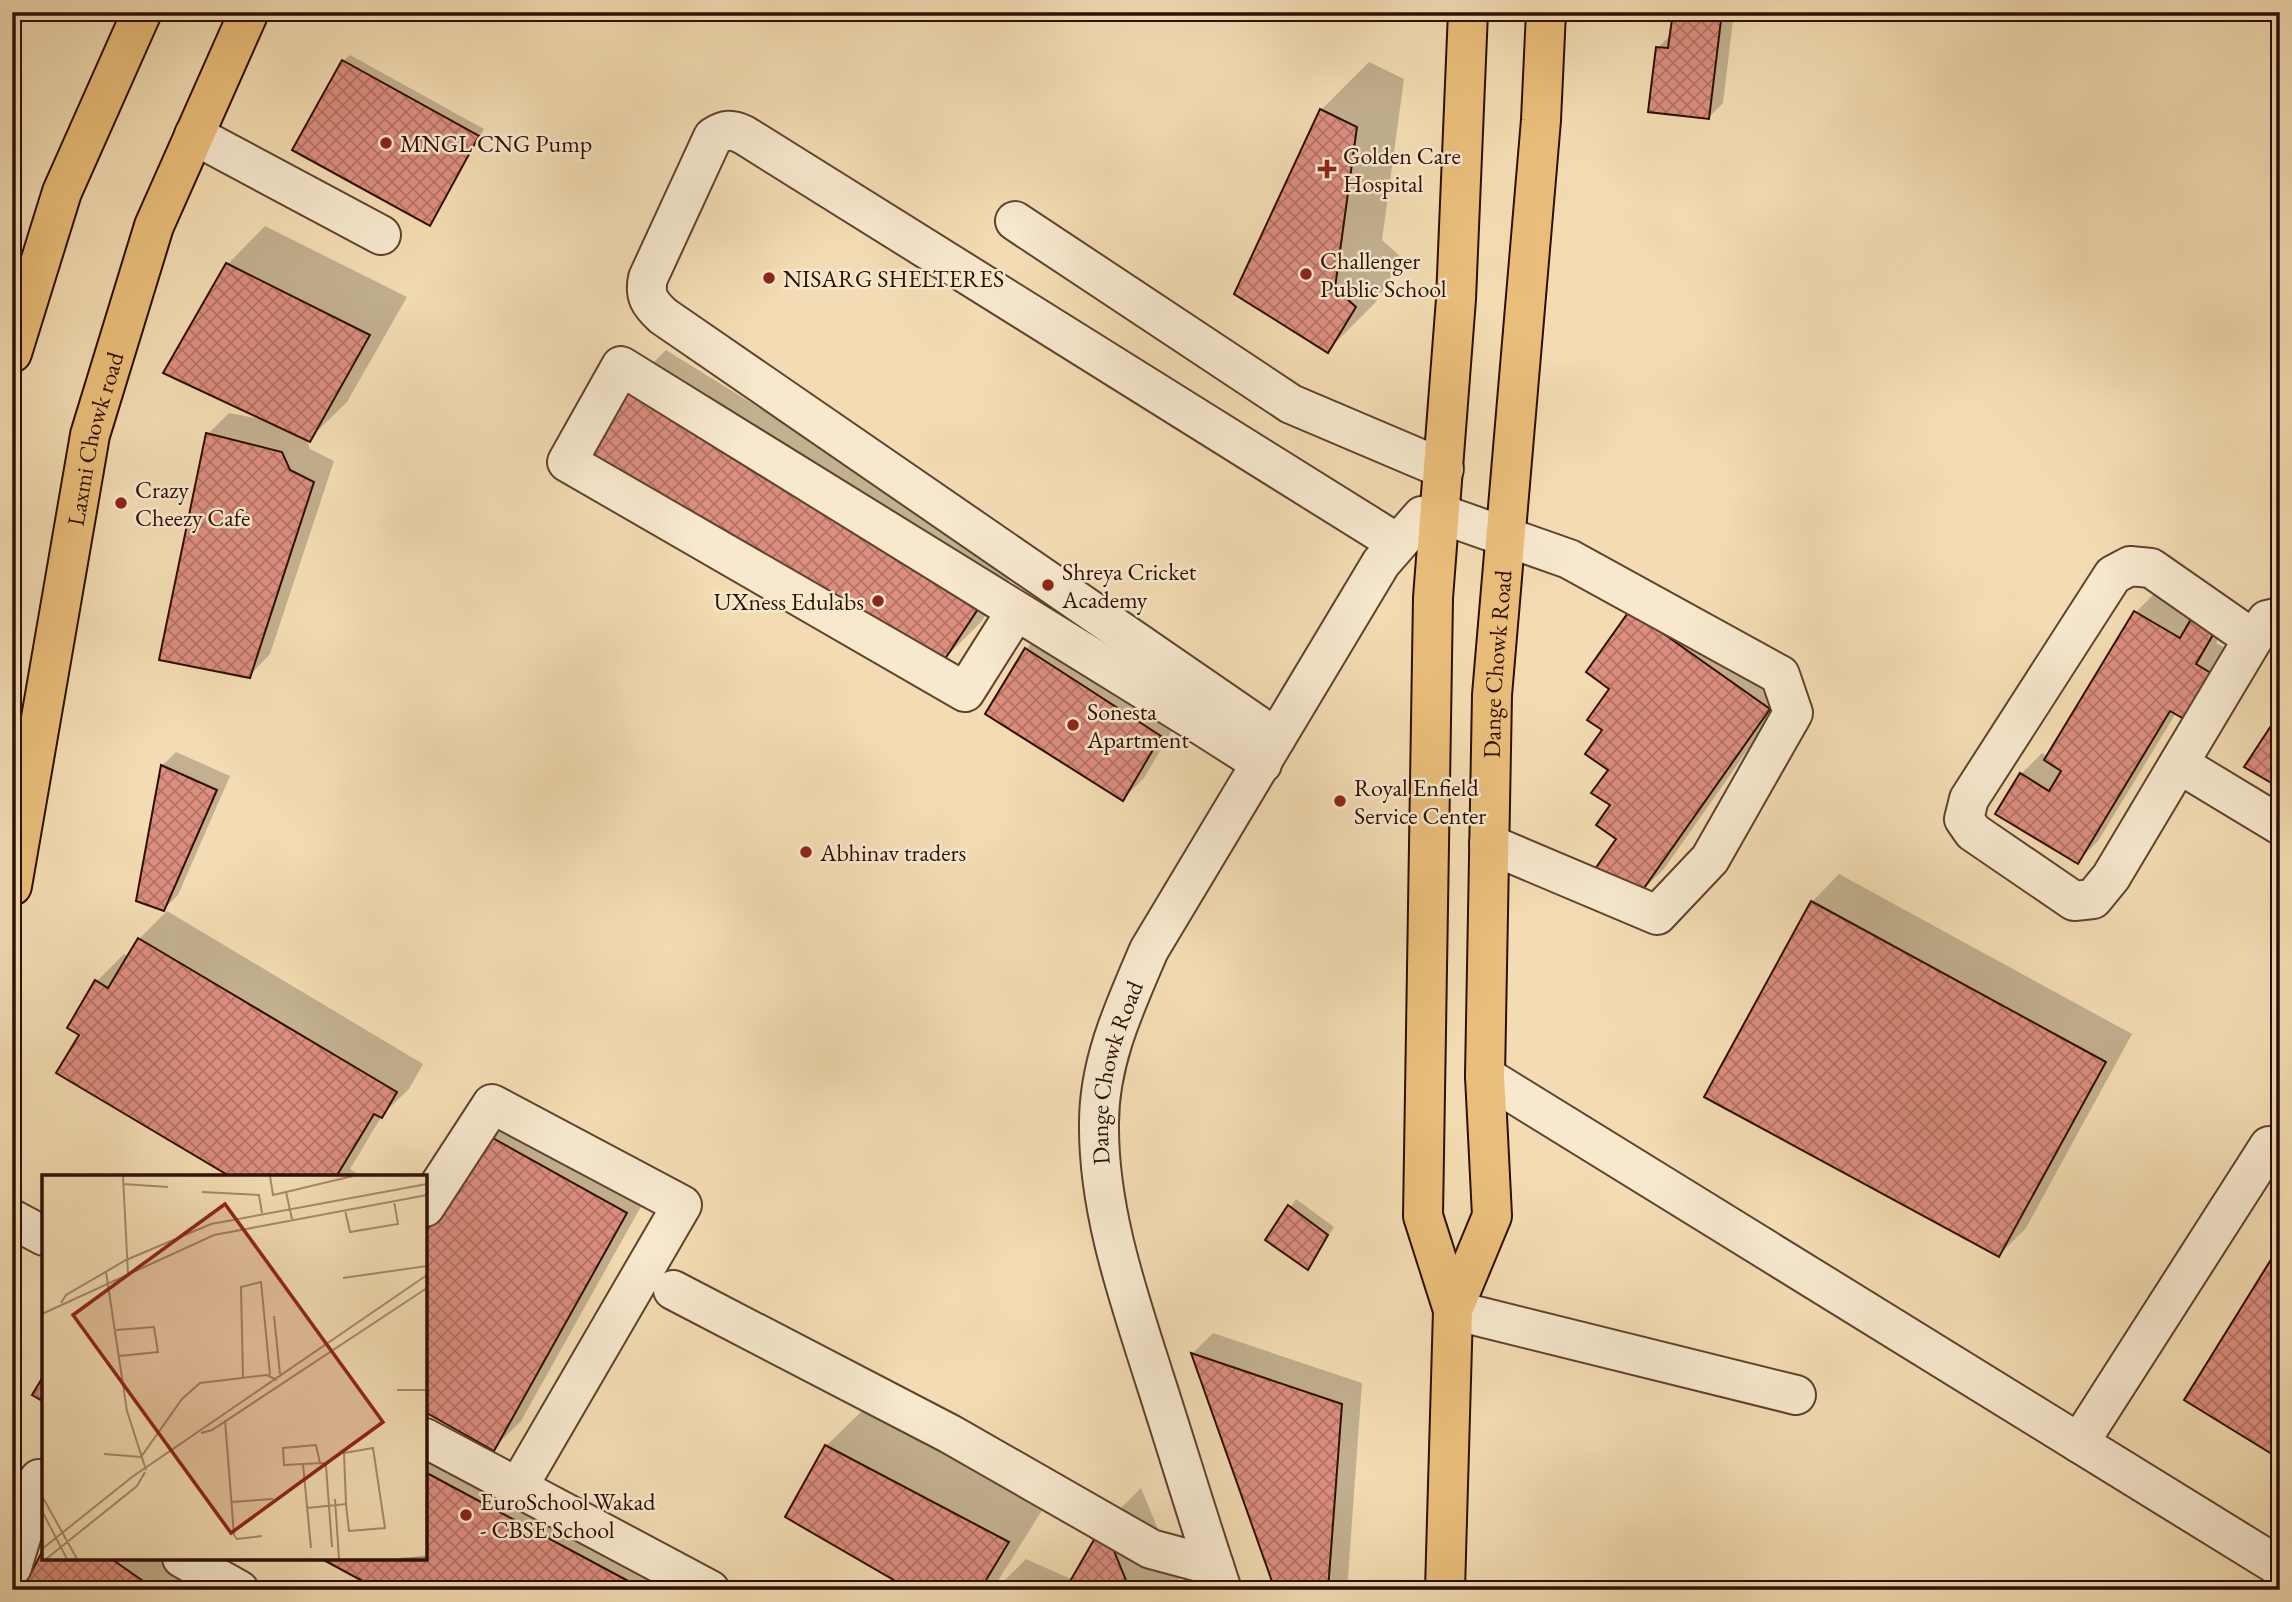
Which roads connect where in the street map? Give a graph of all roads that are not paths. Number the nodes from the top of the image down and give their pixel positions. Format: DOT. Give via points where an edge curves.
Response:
graph roads {
  1 [pos="142,12"];
  2 [pos="248,12"];
  3 [pos="1468,12"];
  4 [pos="1546,12"];
  5 [pos="194,135"];
  6 [pos="1015,221"];
  7 [pos="381,235"];
  8 [pos="12,352"];
  9 [pos="1444,469"];
  10 [pos="1441,514"];
  11 [pos="1507,538"];
  12 [pos="1397,543"];
  13 [pos="1016,611"];
  14 [pos="2267,628"];
  15 [pos="1269,751"];
  16 [pos="2179,764"];
  17 [pos="2280,825"];
  18 [pos="1489,844"];
  19 [pos="12,886"];
  20 [pos="1485,1076"];
  21 [pos="2269,1146"];
  22 [pos="427,1204"];
  23 [pos="12,1219"];
  24 [pos="42,1235"];
  25 [pos="673,1290"];
  26 [pos="1453,1310"];
  27 [pos="1796,1395"];
  28 [pos="427,1439"];
  29 [pos="2079,1443"];
  30 [pos="32,1476"];
  31 [pos="518,1487"];
  32 [pos="186,1560"];
  33 [pos="12,1567"];
  34 [pos="2280,1567"];
  35 [pos="1218,1578"];
  36 [pos="239,1590"];
  37 [pos="710,1590"];
  38 [pos="1445,1590"];
  1 -- 8 [label="main road" via="62,192"];
  2 -- 5 [label="main road, Laxmi Chowk road"];
  3 -- 9 [label="main road, Dange Chowk Road"];
  4 -- 11 [label="main road, Dange Chowk Road"];
  5 -- 7 [label="street"];
  5 -- 19 [label="main road, Laxmi Chowk road" via="154,226 90,435"];
  6 -- 9 [label="street" via="1291,404"];
  9 -- 10 [label="main road, Dange Chowk Road"];
  10 -- 11 [label="street"];
  10 -- 12 [label="street, Dange Chowk Road" via="1422,516"];
  10 -- 26 [label="main road, Dange Chowk Road" via="1433,598 1423,1216"];
  11 -- 18 [label="main road, Dange Chowk Road" via="1492,695"];
  11 -- 18 [label="street" via="1569,559 1780,675 1793,713 1710,859 1657,915"];
  12 -- 15 [label="street, Dange Chowk Road"];
  12 -- 15 [label="street" via="744,135 733,130 713,137 648,278 645,290 650,304"];
  13 -- 13 [label="street" via="621,366 567,462 965,692"];
  13 -- 15 [label="street"];
  14 -- 16 [label="street"];
  14 -- 16 [label="street" via="2151,568 2130,566 2113,575 1969,799 1964,819 1973,832 2074,901 2093,899"];
  15 -- 35 [label="street, Dange Chowk Road" via="1149,950 1119,1019 1105,1068 1099,1122 1104,1196 1121,1270"];
  16 -- 17 [label="street"];
  18 -- 20 [label="main road, Dange Chowk Road"];
  20 -- 26 [label="main road, Dange Chowk Road" via="1492,1216"];
  20 -- 29 [label="street"];
  21 -- 29 [label="street"];
  22 -- 31 [label="street" via="492,1104 682,1205"];
  23 -- 24 [label="street"];
  25 -- 35 [label="street" via="950,1434 1151,1549"];
  26 -- 27 [label="street"];
  26 -- 38 [label="main road, Dange Chowk Road"];
  28 -- 31 [label="street"];
  29 -- 34 [label="street"];
  30 -- 33 [label="street"];
  31 -- 37 [label="street"];
  32 -- 36 [label="street"];
}
